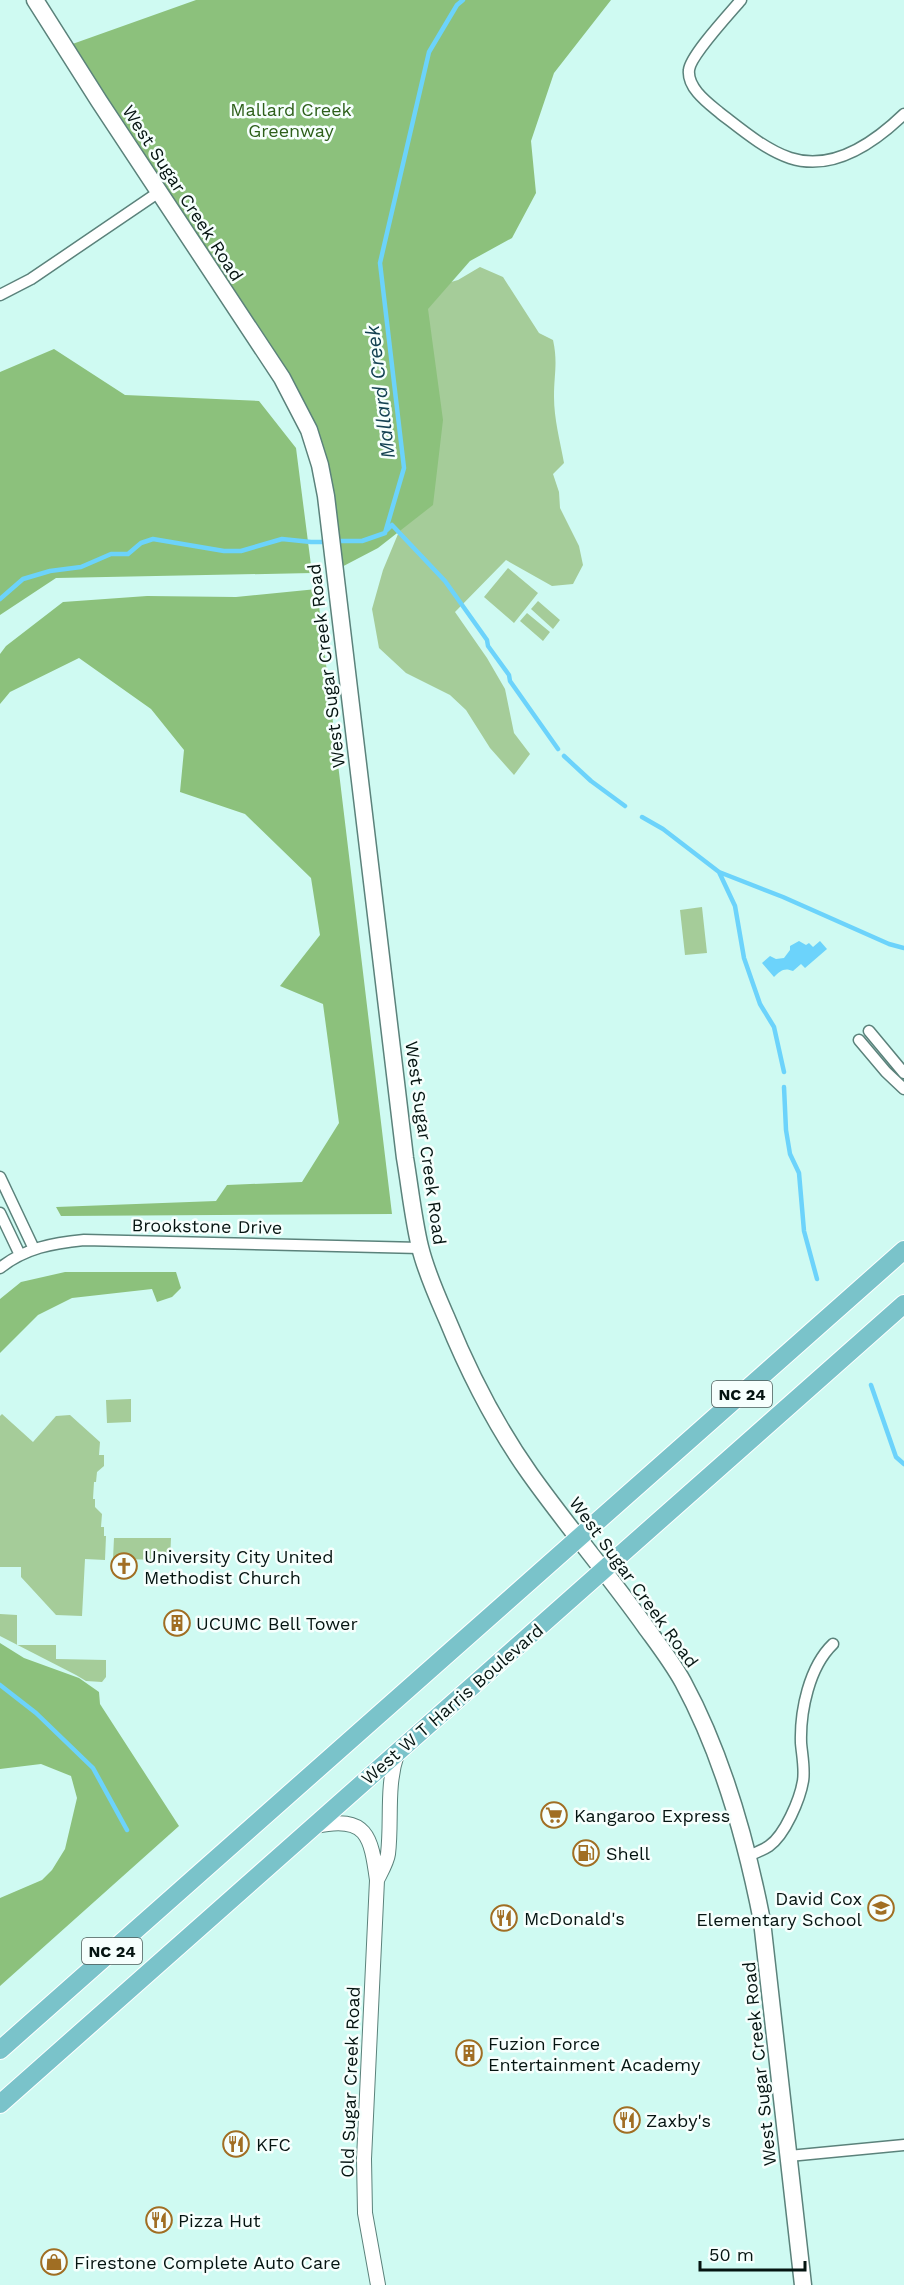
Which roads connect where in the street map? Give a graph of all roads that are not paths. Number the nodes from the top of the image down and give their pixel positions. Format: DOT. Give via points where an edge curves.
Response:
graph roads {
  1 [pos="35,0"];
  2 [pos="741,0"];
  3 [pos="904,114"];
  4 [pos="159,192"];
  5 [pos="0,295"];
  6 [pos="869,1031"];
  7 [pos="858,1040"];
  8 [pos="904,1073"];
  9 [pos="904,1089"];
  10 [pos="0,1177"];
  11 [pos="0,1213"];
  12 [pos="420,1248"];
  13 [pos="34,1249"];
  14 [pos="904,1250"];
  15 [pos="20,1255"];
  16 [pos="0,1268"];
  17 [pos="904,1304"];
  18 [pos="579,1537"];
  19 [pos="603,1569"];
  20 [pos="833,1644"];
  21 [pos="397,1752"];
  22 [pos="314,1826"];
  23 [pos="748,1856"];
  24 [pos="377,1880"];
  25 [pos="0,2050"];
  26 [pos="0,2104"];
  27 [pos="904,2145"];
  28 [pos="789,2156"];
  29 [pos="378,2285"];
  30 [pos="803,2285"];
  1 -- 4 [label="main road, West Sugar Creek Road"];
  2 -- 3 [label="street" via="694,57 689,69 691,82 711,105 769,148 791,158 834,158 882,135"];
  4 -- 5 [label="street" via="31,279"];
  4 -- 12 [label="main road, West Sugar Creek Road" via="292,394 320,465 404,1147"];
  6 -- 8 [label="street"];
  7 -- 9 [label="street"];
  10 -- 13 [label="street"];
  11 -- 15 [label="street"];
  12 -- 13 [label="street, Brookstone Drive" via="84,1240"];
  12 -- 18 [label="main road, West Sugar Creek Road" via="474,1380 509,1443"];
  13 -- 15 [label="street, Brookstone Drive"];
  14 -- 18 [label="main road, NC 24"];
  15 -- 16 [label="street, Brookstone Drive"];
  17 -- 19 [label="main road, West W T Harris Boulevard / NC 24"];
  18 -- 19 [label="main road, West Sugar Creek Road"];
  18 -- 25 [label="main road, NC 24"];
  19 -- 21 [label="main road, West W T Harris Boulevard / NC 24"];
  19 -- 23 [label="main road, West Sugar Creek Road" via="686,1689 722,1771"];
  20 -- 23 [label="street" via="818,1663 802,1713 804,1779 799,1797 788,1822 770,1846"];
  21 -- 22 [label="main road, West W T Harris Boulevard / NC 24"];
  21 -- 24 [label="street, Old Sugar Creek Road" via="389,1787 388,1856"];
  22 -- 24 [label="street, Old Sugar Creek Road" via="342,1821 363,1832 370,1841"];
  22 -- 26 [label="main road, West W T Harris Boulevard / NC 24"];
  23 -- 28 [label="main road, West Sugar Creek Road" via="762,1922"];
  24 -- 29 [label="street, Old Sugar Creek Road" via="364,2159 365,2212"];
  27 -- 28 [label="street"];
  28 -- 30 [label="main road, West Sugar Creek Road"];
}
